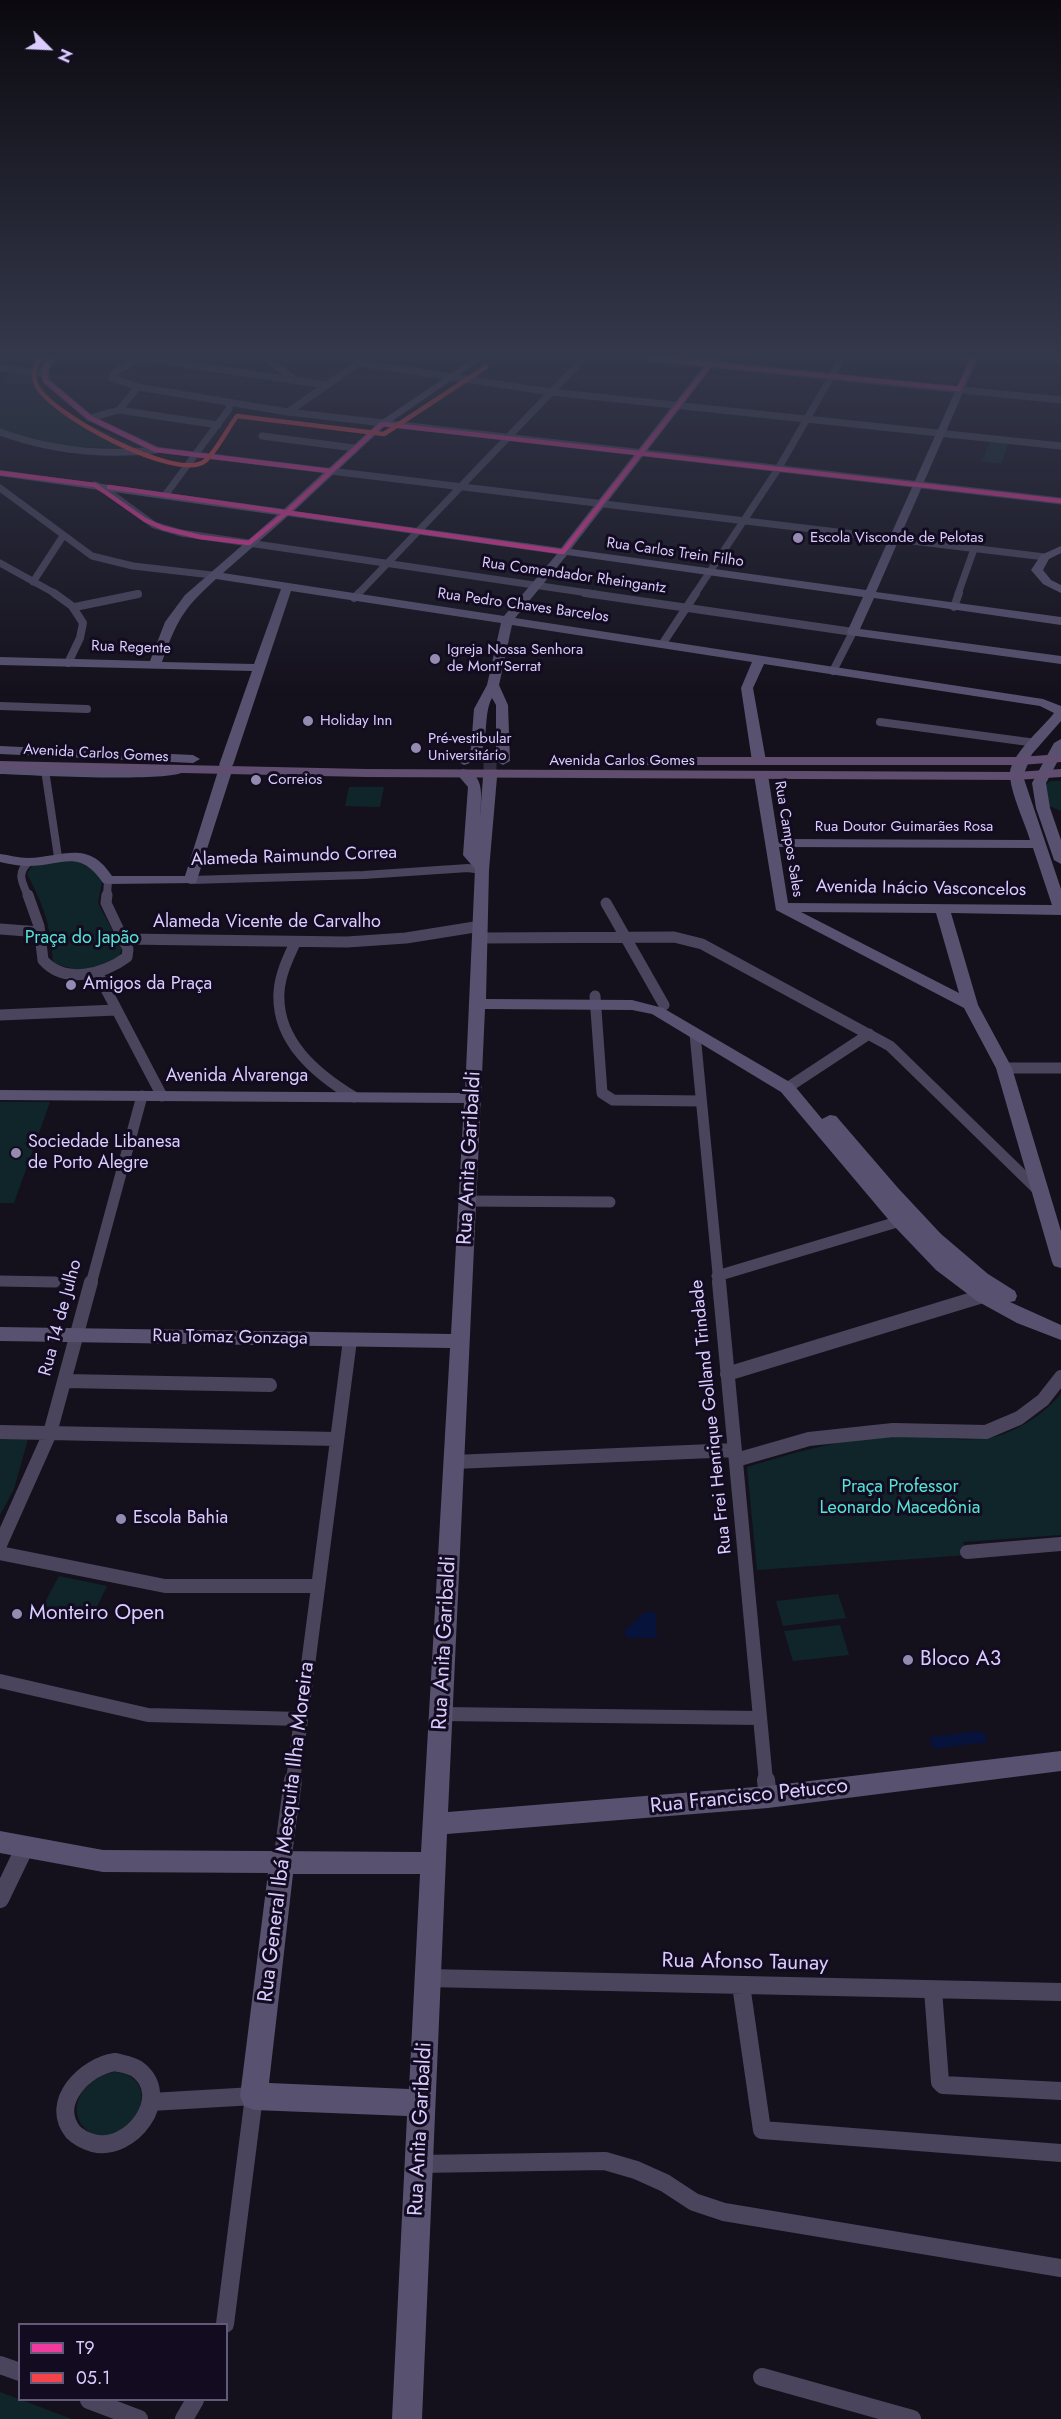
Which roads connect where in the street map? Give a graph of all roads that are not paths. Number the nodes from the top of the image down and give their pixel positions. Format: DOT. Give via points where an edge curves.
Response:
graph roads {
  1 [pos="184,471"];
  2 [pos="330,471"];
  3 [pos="476,471"];
  4 [pos="626,471"];
  5 [pos="777,471"];
  6 [pos="795,471"];
  7 [pos="923,471"];
  8 [pos="0,473"];
  9 [pos="917,484"];
  10 [pos="95,485"];
  11 [pos="460,487"];
  12 [pos="0,488"];
  13 [pos="137,490"];
  14 [pos="3,494"];
  15 [pos="166,494"];
  16 [pos="118,500"];
  17 [pos="1061,501"];
  18 [pos="600,505"];
  19 [pos="287,512"];
  20 [pos="744,522"];
  21 [pos="418,531"];
  22 [pos="63,536"];
  23 [pos="892,539"];
  24 [pos="249,543"];
  25 [pos="974,549"];
  26 [pos="1061,549"];
  27 [pos="563,552"];
  28 [pos="1045,557"];
  29 [pos="0,563"];
  30 [pos="388,563"];
  31 [pos="711,572"];
  32 [pos="212,575"];
  33 [pos="33,582"];
  34 [pos="538,585"];
  35 [pos="287,587"];
  36 [pos="1061,590"];
  37 [pos="138,594"];
  38 [pos="867,596"];
  39 [pos="354,598"];
  40 [pos="75,607"];
  41 [pos="688,607"];
  42 [pos="954,607"];
  43 [pos="507,620"];
  44 [pos="1061,621"];
  45 [pos="853,632"];
  46 [pos="663,643"];
  47 [pos="760,658"];
  48 [pos="1061,660"];
  49 [pos="0,661"];
  50 [pos="68,663"];
  51 [pos="155,665"];
  52 [pos="260,668"];
  53 [pos="833,670"];
  54 [pos="493,685"];
  55 [pos="0,706"];
  56 [pos="87,709"];
  57 [pos="1061,712"];
  58 [pos="880,722"];
  59 [pos="1061,742"];
  60 [pos="1036,743"];
  61 [pos="0,750"];
  62 [pos="0,756"];
  63 [pos="1056,759"];
  64 [pos="1020,761"];
  65 [pos="78,762"];
  66 [pos="190,765"];
  67 [pos="226,765"];
  68 [pos="0,767"];
  69 [pos="464,767"];
  70 [pos="495,767"];
  71 [pos="760,768"];
  72 [pos="45,770"];
  73 [pos="1055,774"];
  74 [pos="1017,776"];
  75 [pos="771,843"];
  76 [pos="1037,844"];
  77 [pos="58,857"];
  78 [pos="0,858"];
  79 [pos="1061,860"];
  80 [pos="29,862"];
  81 [pos="482,869"];
  82 [pos="108,880"];
  83 [pos="191,880"];
  84 [pos="606,903"];
  85 [pos="781,907"];
  86 [pos="942,909"];
  87 [pos="1061,910"];
  88 [pos="0,929"];
  89 [pos="40,932"];
  90 [pos="481,932"];
  91 [pos="626,938"];
  92 [pos="124,939"];
  93 [pos="295,943"];
  94 [pos="98,974"];
  95 [pos="478,1000"];
  96 [pos="595,1000"];
  97 [pos="664,1005"];
  98 [pos="970,1005"];
  99 [pos="116,1010"];
  100 [pos="0,1015"];
  101 [pos="695,1034"];
  102 [pos="869,1035"];
  103 [pos="1004,1068"];
  104 [pos="1061,1068"];
  105 [pos="791,1085"];
  106 [pos="0,1095"];
  107 [pos="142,1096"];
  108 [pos="162,1096"];
  109 [pos="354,1097"];
  110 [pos="473,1098"];
  111 [pos="701,1101"];
  112 [pos="1041,1193"];
  113 [pos="468,1201"];
  114 [pos="610,1202"];
  115 [pos="906,1219"];
  116 [pos="1061,1262"];
  117 [pos="717,1276"];
  118 [pos="0,1281"];
  119 [pos="55,1282"];
  120 [pos="991,1293"];
  121 [pos="1061,1322"];
  122 [pos="1061,1333"];
  123 [pos="0,1334"];
  124 [pos="77,1335"];
  125 [pos="350,1340"];
  126 [pos="460,1341"];
  127 [pos="727,1374"];
  128 [pos="1061,1377"];
  129 [pos="65,1381"];
  130 [pos="270,1385"];
  131 [pos="0,1432"];
  132 [pos="50,1433"];
  133 [pos="337,1439"];
  134 [pos="736,1455"];
  135 [pos="454,1462"];
  136 [pos="1061,1544"];
  137 [pos="0,1545"];
  138 [pos="967,1552"];
  139 [pos="0,1553"];
  140 [pos="316,1586"];
  141 [pos="0,1681"];
  142 [pos="442,1714"];
  143 [pos="760,1718"];
  144 [pos="300,1719"];
  145 [pos="1061,1761"];
  146 [pos="768,1797"];
  147 [pos="436,1824"];
  148 [pos="0,1842"];
  149 [pos="25,1847"];
  150 [pos="282,1862"];
  151 [pos="433,1863"];
  152 [pos="0,1899"];
  153 [pos="428,1978"];
  154 [pos="741,1985"];
  155 [pos="933,1990"];
  156 [pos="1061,1992"];
  157 [pos="1061,2091"];
  158 [pos="254,2097"];
  159 [pos="151,2102"];
  160 [pos="422,2103"];
  161 [pos="1061,2153"];
  162 [pos="419,2164"];
  163 [pos="1061,2268"];
  164 [pos="225,2323"];
  165 [pos="0,2365"];
  166 [pos="18,2371"];
  167 [pos="762,2377"];
  168 [pos="92,2401"];
  169 [pos="194,2401"];
  170 [pos="140,2419"];
  171 [pos="184,2419"];
  172 [pos="407,2419"];
  173 [pos="912,2419"];
  1 -- 15 [label="street"];
  2 -- 11 [label="street"];
  2 -- 19 [label="street"];
  3 -- 11 [label="street"];
  4 -- 18 [label="street"];
  5 -- 20 [label="street"];
  6 -- 9 [label="street"];
  7 -- 9 [label="street"];
  8 -- 10 [label="street, Rua Carlos Trein Filho"];
  9 -- 17 [label="street"];
  9 -- 23 [label="street"];
  10 -- 13 [label="street, Rua Carlos Trein Filho"];
  10 -- 16 [label="street, Rua Comendador Rheingantz"];
  11 -- 18 [label="street"];
  11 -- 21 [label="street"];
  12 -- 14 [label="street, Rua Pedro Chaves Barcelos"];
  13 -- 15 [label="street, Rua Carlos Trein Filho"];
  13 -- 16 [label="street" via="122,493"];
  14 -- 22 [label="street, Rua Pedro Chaves Barcelos"];
  15 -- 19 [label="street, Rua Carlos Trein Filho"];
  16 -- 24 [label="street, Rua Comendador Rheingantz" via="154,525"];
  18 -- 20 [label="street"];
  18 -- 27 [label="street"];
  19 -- 21 [label="street, Rua Carlos Trein Filho"];
  19 -- 24 [label="street"];
  20 -- 23 [label="street"];
  20 -- 31 [label="street"];
  21 -- 27 [label="street, Rua Carlos Trein Filho"];
  21 -- 30 [label="street"];
  22 -- 32 [label="street, Rua Pedro Chaves Barcelos" via="92,556 133,566"];
  22 -- 33 [label="street"];
  23 -- 25 [label="street"];
  23 -- 38 [label="street"];
  24 -- 30 [label="street, Rua Comendador Rheingantz"];
  24 -- 32 [label="street"];
  25 -- 28 [label="street"];
  25 -- 42 [label="street"];
  26 -- 28 [label="street"];
  27 -- 31 [label="street, Rua Carlos Trein Filho"];
  27 -- 34 [label="street"];
  28 -- 36 [label="street" via="1037,570"];
  29 -- 33 [label="street"];
  30 -- 34 [label="street, Rua Comendador Rheingantz"];
  30 -- 39 [label="street"];
  31 -- 38 [label="street, Rua Carlos Trein Filho"];
  31 -- 41 [label="street"];
  32 -- 35 [label="street, Rua Pedro Chaves Barcelos"];
  32 -- 51 [label="street" via="171,622"];
  33 -- 40 [label="street"];
  34 -- 41 [label="street, Rua Comendador Rheingantz"];
  34 -- 43 [label="street"];
  35 -- 39 [label="street, Rua Pedro Chaves Barcelos"];
  35 -- 52 [label="street"];
  37 -- 40 [label="street"];
  38 -- 42 [label="street, Rua Carlos Trein Filho"];
  38 -- 45 [label="street"];
  39 -- 43 [label="street, Rua Pedro Chaves Barcelos"];
  40 -- 50 [label="street" via="83,630"];
  41 -- 45 [label="street, Rua Comendador Rheingantz"];
  41 -- 46 [label="street"];
  42 -- 44 [label="street, Rua Carlos Trein Filho"];
  43 -- 46 [label="street, Rua Pedro Chaves Barcelos"];
  43 -- 54 [label="street"];
  45 -- 48 [label="street, Rua Comendador Rheingantz"];
  45 -- 53 [label="street"];
  46 -- 47 [label="street, Rua Pedro Chaves Barcelos"];
  47 -- 53 [label="street, Rua Pedro Chaves Barcelos"];
  47 -- 71 [label="street, Rua Campos Sales" via="747,688"];
  49 -- 50 [label="street, Rua Regente"];
  50 -- 51 [label="street, Rua Regente"];
  51 -- 52 [label="street, Rua Regente"];
  52 -- 67 [label="street"];
  53 -- 57 [label="street, Rua Pedro Chaves Barcelos" via="1042,703"];
  54 -- 69 [label="street" via="480,709 478,748"];
  54 -- 70 [label="street" via="502,705"];
  55 -- 56 [label="street"];
  57 -- 60 [label="street"];
  58 -- 60 [label="street"];
  59 -- 63 [label="street"];
  60 -- 64 [label="street"];
  61 -- 66 [label="street, Avenida Carlos Gomes"];
  62 -- 65 [label="main road, Avenida Carlos Gomes"];
  63 -- 64 [label="main road, Avenida Carlos Gomes"];
  63 -- 73 [label="street"];
  64 -- 71 [label="main road, Avenida Carlos Gomes"];
  64 -- 74 [label="street"];
  65 -- 66 [label="main road, Avenida Carlos Gomes"];
  65 -- 68 [label="main road, Avenida Carlos Gomes"];
  66 -- 67 [label="main road, Avenida Carlos Gomes"];
  66 -- 72 [label="street, Avenida Carlos Gomes" via="152,772"];
  67 -- 69 [label="main road, Avenida Carlos Gomes"];
  67 -- 83 [label="street"];
  68 -- 72 [label="street, Avenida Carlos Gomes"];
  69 -- 70 [label="main road, Avenida Carlos Gomes"];
  69 -- 81 [label="street, Rua Anita Garibaldi" via="475,787 470,855"];
  70 -- 71 [label="main road, Avenida Carlos Gomes"];
  70 -- 81 [label="street"];
  71 -- 74 [label="main road, Avenida Carlos Gomes"];
  71 -- 75 [label="street, Rua Campos Sales"];
  72 -- 77 [label="street"];
  73 -- 74 [label="main road, Avenida Carlos Gomes"];
  73 -- 79 [label="street" via="1039,783 1043,808"];
  74 -- 76 [label="street"];
  75 -- 76 [label="street, Rua Doutor Guimarães Rosa"];
  75 -- 85 [label="street, Rua Campos Sales"];
  76 -- 87 [label="street"];
  77 -- 80 [label="street"];
  77 -- 82 [label="street" via="93,860"];
  78 -- 80 [label="street"];
  80 -- 89 [label="street" via="20,877"];
  81 -- 83 [label="street, Alameda Raimundo Correa"];
  81 -- 90 [label="street, Rua Anita Garibaldi"];
  82 -- 83 [label="street, Alameda Raimundo Correa"];
  82 -- 92 [label="street" via="106,903"];
  84 -- 91 [label="street"];
  85 -- 86 [label="street, Avenida Inácio Vasconcelos"];
  85 -- 98 [label="street"];
  86 -- 87 [label="street, Avenida Inácio Vasconcelos"];
  86 -- 98 [label="street"];
  88 -- 89 [label="street"];
  89 -- 94 [label="street" via="42,960 50,968"];
  90 -- 91 [label="street, Alameda Vicente de Carvalho"];
  90 -- 93 [label="street, Alameda Vicente de Carvalho"];
  90 -- 95 [label="street, Rua Anita Garibaldi"];
  91 -- 97 [label="street"];
  91 -- 102 [label="street, Alameda Vicente de Carvalho" via="674,937 702,944"];
  92 -- 93 [label="street, Alameda Vicente de Carvalho"];
  92 -- 94 [label="street" via="127,957"];
  93 -- 109 [label="street" via="279,993 281,1017 290,1040 314,1069"];
  94 -- 99 [label="street"];
  95 -- 96 [label="street"];
  95 -- 110 [label="street, Rua Anita Garibaldi"];
  96 -- 97 [label="street" via="643,997"];
  96 -- 101 [label="street" via="657,1011"];
  96 -- 111 [label="street" via="602,1093 606,1097"];
  97 -- 105 [label="street"];
  98 -- 103 [label="street"];
  99 -- 100 [label="street"];
  99 -- 108 [label="street"];
  101 -- 105 [label="street"];
  101 -- 111 [label="street, Rua Frei Henrique Golland Trindade"];
  102 -- 105 [label="street"];
  102 -- 112 [label="street, Alameda Vicente de Carvalho" via="890,1046"];
  103 -- 104 [label="street"];
  103 -- 112 [label="street"];
  105 -- 115 [label="street"];
  106 -- 107 [label="street, Avenida Alvarenga"];
  107 -- 108 [label="street, Avenida Alvarenga"];
  107 -- 124 [label="street, Rua 14 de Julho"];
  108 -- 109 [label="street, Avenida Alvarenga"];
  109 -- 110 [label="street, Avenida Alvarenga"];
  110 -- 113 [label="street, Rua Anita Garibaldi"];
  111 -- 117 [label="street, Rua Frei Henrique Golland Trindade"];
  112 -- 116 [label="street"];
  113 -- 114 [label="street"];
  113 -- 126 [label="street, Rua Anita Garibaldi"];
  115 -- 117 [label="street"];
  115 -- 120 [label="street" via="943,1266"];
  117 -- 127 [label="street, Rua Frei Henrique Golland Trindade"];
  118 -- 119 [label="street"];
  120 -- 121 [label="street"];
  120 -- 122 [label="street" via="1024,1318"];
  120 -- 127 [label="street"];
  123 -- 124 [label="street, Rua Tomaz Gonzaga"];
  124 -- 125 [label="street, Rua Tomaz Gonzaga"];
  124 -- 129 [label="street, Rua 14 de Julho"];
  125 -- 126 [label="street, Rua Tomaz Gonzaga"];
  125 -- 133 [label="street, Rua General Ibá Mesquita Ilha Moreira"];
  126 -- 135 [label="street, Rua Anita Garibaldi"];
  127 -- 134 [label="street, Rua Frei Henrique Golland Trindade"];
  128 -- 134 [label="street" via="1035,1406 986,1432 892,1430 821,1438"];
  129 -- 130 [label="street"];
  129 -- 132 [label="street, Rua 14 de Julho"];
  131 -- 132 [label="street"];
  132 -- 133 [label="street"];
  132 -- 137 [label="street, Rua 14 de Julho"];
  133 -- 140 [label="street, Rua General Ibá Mesquita Ilha Moreira"];
  134 -- 135 [label="street" via="649,1453"];
  134 -- 143 [label="street, Rua Frei Henrique Golland Trindade"];
  135 -- 142 [label="street, Rua Anita Garibaldi"];
  136 -- 138 [label="street"];
  139 -- 140 [label="street" via="165,1586"];
  140 -- 144 [label="street, Rua General Ibá Mesquita Ilha Moreira"];
  141 -- 144 [label="street" via="148,1715"];
  142 -- 143 [label="street"];
  142 -- 147 [label="street, Rua Anita Garibaldi"];
  143 -- 146 [label="street, Rua Frei Henrique Golland Trindade"];
  144 -- 150 [label="street, Rua General Ibá Mesquita Ilha Moreira"];
  145 -- 146 [label="street, Rua Francisco Petucco"];
  146 -- 147 [label="street, Rua Francisco Petucco"];
  147 -- 151 [label="street, Rua Anita Garibaldi"];
  148 -- 149 [label="street"];
  149 -- 150 [label="street" via="103,1861"];
  149 -- 152 [label="street"];
  150 -- 151 [label="street"];
  150 -- 158 [label="street, Rua General Ibá Mesquita Ilha Moreira"];
  151 -- 153 [label="street, Rua Anita Garibaldi"];
  153 -- 154 [label="street, Rua Afonso Taunay"];
  153 -- 160 [label="street, Rua Anita Garibaldi"];
  154 -- 155 [label="street, Rua Afonso Taunay"];
  154 -- 161 [label="street" via="762,2130"];
  155 -- 156 [label="street, Rua Afonso Taunay"];
  155 -- 157 [label="street" via="943,2085"];
  158 -- 159 [label="street"];
  158 -- 160 [label="street"];
  158 -- 164 [label="street, Rua General Ibá Mesquita Ilha Moreira"];
  159 -- 159 [label="street" via="140,2127 110,2145 90,2144 79,2138 67,2117 71,2091 79,2079 102,2064 127,2063 138,2069 146,2078"];
  160 -- 162 [label="street, Rua Anita Garibaldi"];
  162 -- 163 [label="street" via="605,2161 636,2170 694,2202 724,2212"];
  162 -- 172 [label="street, Rua Anita Garibaldi"];
  165 -- 166 [label="street"];
  167 -- 173 [label="street"];
  168 -- 170 [label="street"];
  169 -- 171 [label="street"];
}
